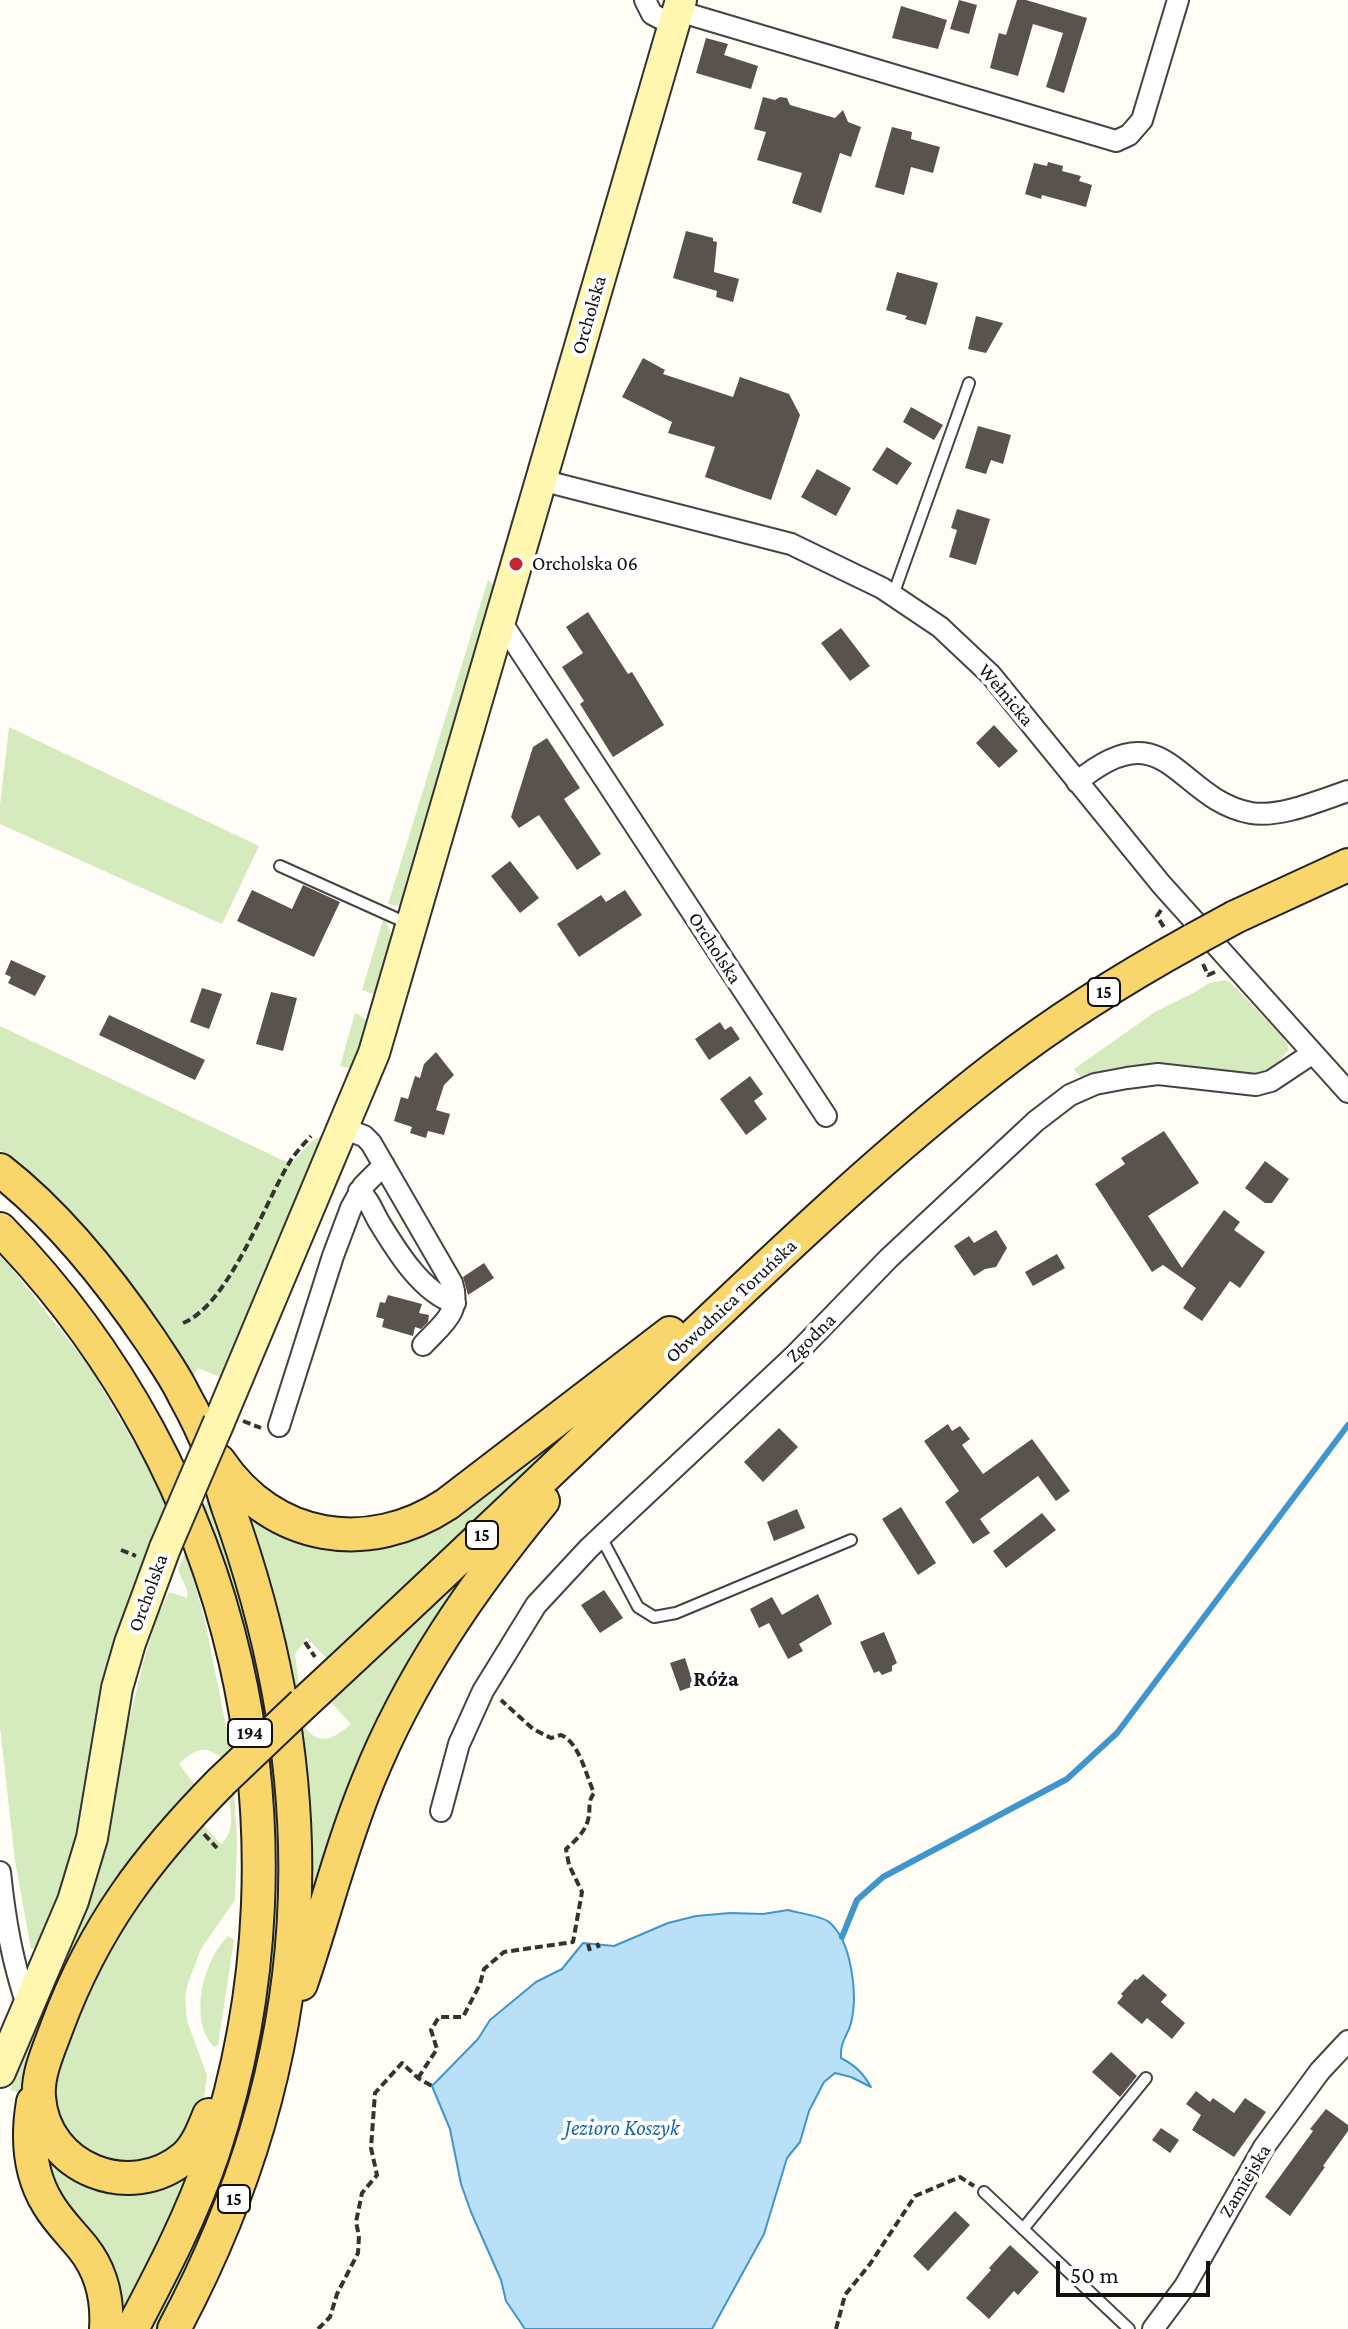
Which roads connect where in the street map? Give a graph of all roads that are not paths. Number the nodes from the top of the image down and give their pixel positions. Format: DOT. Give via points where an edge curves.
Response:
graph roads {
  1 [pos="645,0"];
  2 [pos="1178,0"];
  3 [pos="677,12"];
  4 [pos="969,383"];
  5 [pos="541,480"];
  6 [pos="893,595"];
  7 [pos="500,620"];
  8 [pos="1077,782"];
  9 [pos="1348,791"];
  10 [pos="1348,865"];
  11 [pos="280,866"];
  12 [pos="411,925"];
  13 [pos="1313,1053"];
  14 [pos="1348,1092"];
  15 [pos="826,1116"];
  16 [pos="330,1128"];
  17 [pos="384,1165"];
  18 [pos="0,1170"];
  19 [pos="359,1191"];
  20 [pos="0,1229"];
  21 [pos="789,1246"];
  22 [pos="455,1303"];
  23 [pos="423,1345"];
  24 [pos="661,1366"];
  25 [pos="219,1423"];
  26 [pos="272,1428"];
  27 [pos="601,1537"];
  28 [pos="851,1540"];
  29 [pos="441,1811"];
  30 [pos="0,1872"];
  31 [pos="250,1995"];
  32 [pos="28,2008"];
  33 [pos="1348,2041"];
  34 [pos="275,2063"];
  35 [pos="0,2072"];
  36 [pos="42,2072"];
  37 [pos="1146,2078"];
  38 [pos="984,2192"];
  39 [pos="1023,2229"];
  40 [pos="106,2329"];
  41 [pos="132,2329"];
  42 [pos="174,2329"];
  43 [pos="1129,2329"];
  44 [pos="1153,2329"];
  1 -- 3 [label="street" via="652,14"];
  2 -- 3 [label="street" via="1142,120 1116,141"];
  3 -- 5 [label="street, Orcholska"];
  4 -- 6 [label="lane"];
  5 -- 6 [label="street, Wełnicka" via="791,544"];
  5 -- 7 [label="street, Orcholska"];
  6 -- 8 [label="street, Wełnicka" via="940,627 991,675"];
  7 -- 12 [label="street, Orcholska"];
  7 -- 15 [label="street, Orcholska"];
  8 -- 9 [label="street" via="1103,762 1129,752 1160,759 1234,808 1255,814 1288,810"];
  8 -- 13 [label="street, Wełnicka"];
  10 -- 21 [label="main road, Obwodnica Toruńska / 15, bridge" via="1180,936 996,1068"];
  11 -- 12 [label="lane"];
  12 -- 16 [label="street, Orcholska" via="374,1053"];
  13 -- 14 [label="street, Wełnicka"];
  13 -- 27 [label="street, Zgodna" via="1256,1085 1158,1074 1095,1084 1070,1095 900,1248"];
  16 -- 17 [label="street" via="368,1139"];
  16 -- 25 [label="street, Orcholska"];
  17 -- 19 [label="street"];
  17 -- 22 [label="street" via="452,1283"];
  18 -- 25 [label="main road, 194" via="51,1217 122,1301 171,1372"];
  19 -- 22 [label="street" via="409,1267"];
  19 -- 26 [label="street"];
  20 -- 31 [label="main road, 194" via="78,1320 138,1412 175,1482 217,1590 240,1679 256,1787 259,1891"];
  21 -- 24 [label="main road, Obwodnica Toruńska / 15"];
  21 -- 25 [label="main road" via="454,1498 400,1528 340,1535 284,1519 236,1482 219,1461"];
  22 -- 23 [label="street"];
  24 -- 34 [label="main road, 15" via="612,1416 504,1548 415,1682 353,1821"];
  24 -- 36 [label="main road, Obwodnica Toruńska / 15, bridge" via="221,1782 160,1847 114,1909 80,1970"];
  25 -- 32 [label="street, Orcholska, bridge" via="130,1643 117,1688 92,1838 73,1901"];
  25 -- 34 [label="main road, 194" via="210,1451 267,1631 291,1767 295,1922"];
  27 -- 28 [label="lane" via="638,1607 654,1617 676,1613"];
  27 -- 29 [label="street, Zgodna" via="536,1605 483,1691 459,1744"];
  30 -- 32 [label="street" via="6,1931"];
  31 -- 36 [label="main road" via="201,2133 186,2156 162,2172 120,2178 100,2175 73,2160 43,2118"];
  31 -- 41 [label="main road, 194" via="212,2155 175,2246"];
  32 -- 35 [label="street, Orcholska"];
  33 -- 44 [label="street, Zamiejska" via="1264,2147 1185,2286"];
  34 -- 42 [label="main road, 15" via="231,2207"];
  36 -- 40 [label="main road, 15" via="30,2129 35,2173 47,2203 98,2272 107,2306"];
  37 -- 39 [label="lane"];
  38 -- 39 [label="lane"];
  39 -- 43 [label="lane"];
}
